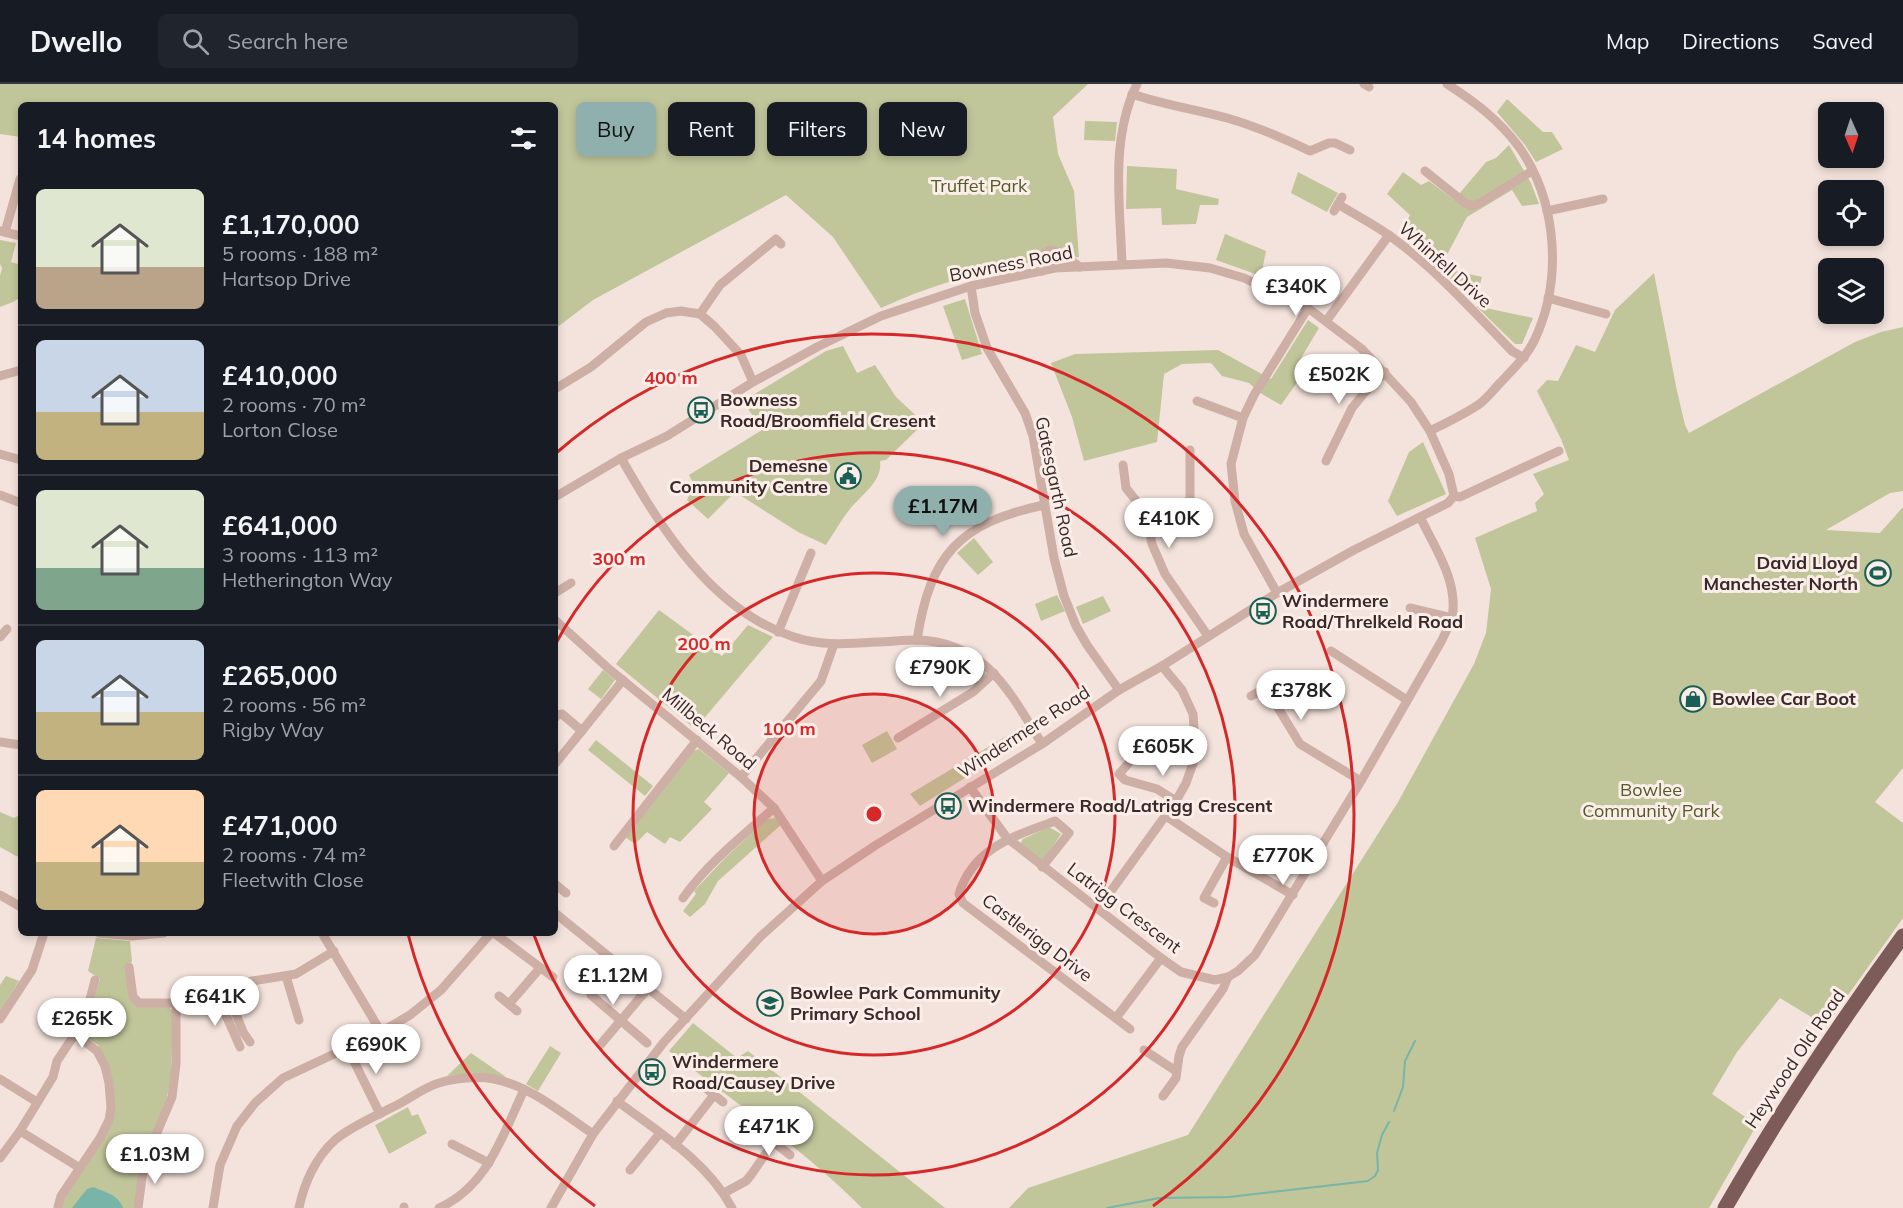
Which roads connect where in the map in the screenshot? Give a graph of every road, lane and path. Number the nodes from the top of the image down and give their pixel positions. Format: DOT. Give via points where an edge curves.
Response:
graph roads {
  1 [pos="1137,84"];
  2 [pos="1447,84"];
  3 [pos="1132,94"];
  4 [pos="1350,150"];
  5 [pos="1425,171"];
  6 [pos="1532,171"];
  7 [pos="18,185"];
  8 [pos="1603,199"];
  9 [pos="1338,204"];
  10 [pos="1547,211"];
  11 [pos="3,232"];
  12 [pos="18,235"];
  13 [pos="1389,235"];
  14 [pos="781,244"];
  15 [pos="1122,264"];
  16 [pos="1080,267"];
  17 [pos="1042,271"];
  18 [pos="971,286"];
  19 [pos="1548,298"];
  20 [pos="1308,308"];
  21 [pos="700,314"];
  22 [pos="1606,314"];
  23 [pos="1327,320"];
  24 [pos="1524,358"];
  25 [pos="18,371"];
  26 [pos="1385,372"];
  27 [pos="0,376"];
  28 [pos="753,382"];
  29 [pos="558,386"];
  30 [pos="1197,401"];
  31 [pos="1243,418"];
  32 [pos="1430,431"];
  33 [pos="1190,450"];
  34 [pos="1559,451"];
  35 [pos="0,454"];
  36 [pos="621,458"];
  37 [pos="18,459"];
  38 [pos="1326,461"];
  39 [pos="1123,465"];
  40 [pos="0,495"];
  41 [pos="558,495"];
  42 [pos="1454,496"];
  43 [pos="18,502"];
  44 [pos="1044,505"];
  45 [pos="1146,513"];
  46 [pos="1420,517"];
  47 [pos="811,553"];
  48 [pos="572,583"];
  49 [pos="558,590"];
  50 [pos="1278,593"];
  51 [pos="1410,608"];
  52 [pos="1452,618"];
  53 [pos="558,623"];
  54 [pos="7,629"];
  55 [pos="778,632"];
  56 [pos="1208,636"];
  57 [pos="0,637"];
  58 [pos="917,640"];
  59 [pos="834,644"];
  60 [pos="1331,651"];
  61 [pos="1162,666"];
  62 [pos="994,673"];
  63 [pos="623,680"];
  64 [pos="1279,680"];
  65 [pos="1266,688"];
  66 [pos="1119,690"];
  67 [pos="1251,696"];
  68 [pos="1407,700"];
  69 [pos="558,715"];
  70 [pos="582,731"];
  71 [pos="898,738"];
  72 [pos="697,740"];
  73 [pos="0,742"];
  74 [pos="1041,744"];
  75 [pos="18,745"];
  76 [pos="558,760"];
  77 [pos="1128,764"];
  78 [pos="741,777"];
  79 [pos="1361,781"];
  80 [pos="970,787"];
  81 [pos="1176,801"];
  82 [pos="774,808"];
  83 [pos="1166,816"];
  84 [pos="1007,838"];
  85 [pos="614,846"];
  86 [pos="1227,857"];
  87 [pos="1042,867"];
  88 [pos="822,881"];
  89 [pos="558,886"];
  90 [pos="566,893"];
  91 [pos="0,895"];
  92 [pos="1293,895"];
  93 [pos="683,898"];
  94 [pos="1214,903"];
  95 [pos="18,905"];
  96 [pos="1098,909"];
  97 [pos="558,915"];
  98 [pos="43,936"];
  99 [pos="324,936"];
  100 [pos="490,936"];
  101 [pos="497,936"];
  102 [pos="1903,936"];
  103 [pos="334,951"];
  104 [pos="1161,958"];
  105 [pos="129,967"];
  106 [pos="540,968"];
  107 [pos="286,976"];
  108 [pos="1228,976"];
  109 [pos="553,977"];
  110 [pos="95,980"];
  111 [pos="649,987"];
  112 [pos="227,991"];
  113 [pos="217,995"];
  114 [pos="591,995"];
  115 [pos="499,996"];
  116 [pos="176,1004"];
  117 [pos="1116,1018"];
  118 [pos="0,1019"];
  119 [pos="620,1019"];
  120 [pos="686,1019"];
  121 [pos="299,1020"];
  122 [pos="1130,1029"];
  123 [pos="381,1032"];
  124 [pos="75,1034"];
  125 [pos="250,1042"];
  126 [pos="647,1043"];
  127 [pos="601,1044"];
  128 [pos="240,1047"];
  129 [pos="347,1047"];
  130 [pos="1144,1050"];
  131 [pos="1176,1071"];
  132 [pos="0,1079"];
  133 [pos="703,1086"];
  134 [pos="524,1090"];
  135 [pos="714,1095"];
  136 [pos="1163,1096"];
  137 [pos="617,1101"];
  138 [pos="37,1102"];
  139 [pos="723,1102"];
  140 [pos="380,1114"];
  141 [pos="20,1131"];
  142 [pos="660,1133"];
  143 [pos="593,1134"];
  144 [pos="452,1144"];
  145 [pos="675,1145"];
  146 [pos="790,1155"];
  147 [pos="0,1158"];
  148 [pos="489,1163"];
  149 [pos="80,1168"];
  150 [pos="630,1170"];
  151 [pos="724,1193"];
  152 [pos="455,1205"];
  153 [pos="58,1207"];
  154 [pos="138,1208"];
  155 [pos="213,1208"];
  156 [pos="300,1208"];
  157 [pos="439,1208"];
  158 [pos="551,1208"];
  159 [pos="732,1208"];
  160 [pos="1725,1208"];
  1 -- 3 [label="street"];
  2 -- 6 [label="street" via="1494,117"];
  3 -- 4 [label="street" via="1230,119 1310,151 1329,143"];
  3 -- 15 [label="street" via="1119,153"];
  5 -- 6 [label="street" via="1472,206"];
  6 -- 10 [label="street"];
  7 -- 11 [label="street"];
  8 -- 10 [label="street"];
  9 -- 13 [label="street, Whinfell Drive"];
  10 -- 19 [label="street" via="1552,232"];
  11 -- 12 [label="street"];
  13 -- 23 [label="street"];
  13 -- 24 [label="street, Whinfell Drive"];
  14 -- 21 [label="street" via="776,239 720,285"];
  15 -- 16 [label="street, Bowness Road"];
  15 -- 20 [label="street, Bowness Road" via="1210,268 1244,278"];
  16 -- 17 [label="street, Bowness Road"];
  16 -- 17 [label="street" via="1050,250 1044,254"];
  17 -- 18 [label="street, Bowness Road"];
  18 -- 28 [label="street, Bowness Road" via="881,316"];
  18 -- 44 [label="street, Gatesgarth Road" via="987,348 1025,413 1033,436"];
  19 -- 22 [label="street"];
  19 -- 24 [label="street" via="1535,339"];
  20 -- 23 [label="street, Bowness Road"];
  20 -- 31 [label="street" via="1260,383"];
  21 -- 28 [label="street" via="741,355"];
  21 -- 29 [label="street" via="666,312 646,322 591,367"];
  23 -- 26 [label="street, Bowness Road"];
  24 -- 32 [label="street" via="1480,404"];
  25 -- 27 [label="street"];
  26 -- 32 [label="street, Bowness Road"];
  26 -- 38 [label="street" via="1352,408"];
  28 -- 36 [label="street, Bowness Road" via="667,436"];
  30 -- 31 [label="street"];
  31 -- 50 [label="street" via="1231,464 1235,501 1244,534"];
  32 -- 42 [label="street, Bowness Road" via="1447,468"];
  33 -- 45 [label="street" via="1190,504"];
  34 -- 42 [label="street, Windermere Road" via="1460,497"];
  35 -- 37 [label="street"];
  36 -- 41 [label="street, Bowness Road"];
  36 -- 55 [label="street" via="667,533 698,569 753,619"];
  39 -- 45 [label="street" via="1126,488"];
  40 -- 43 [label="street"];
  42 -- 46 [label="street, Windermere Road"];
  44 -- 58 [label="street" via="1011,512 979,527 951,548 931,584"];
  44 -- 66 [label="street, Gatesgarth Road" via="1064,596 1076,626"];
  45 -- 56 [label="street" via="1152,544 1165,574"];
  46 -- 50 [label="street, Windermere Road"];
  46 -- 52 [label="street" via="1449,574"];
  47 -- 55 [label="street"];
  48 -- 49 [label="street"];
  50 -- 56 [label="street, Windermere Road"];
  51 -- 52 [label="street"];
  52 -- 68 [label="street"];
  53 -- 63 [label="street, Millbeck Road"];
  54 -- 57 [label="street"];
  55 -- 59 [label="street"];
  56 -- 61 [label="street, Windermere Road"];
  58 -- 59 [label="street"];
  58 -- 62 [label="street" via="950,645 982,661"];
  59 -- 78 [label="street" via="821,681"];
  60 -- 68 [label="street"];
  61 -- 66 [label="street, Windermere Road"];
  61 -- 81 [label="street" via="1182,690 1193,714 1196,755"];
  62 -- 71 [label="street" via="974,692"];
  62 -- 74 [label="street"];
  63 -- 70 [label="street"];
  63 -- 72 [label="street, Millbeck Road"];
  64 -- 65 [label="street"];
  65 -- 67 [label="street"];
  65 -- 79 [label="street" via="1300,744"];
  66 -- 74 [label="street, Windermere Road"];
  68 -- 79 [label="street"];
  69 -- 70 [label="street"];
  70 -- 76 [label="street"];
  72 -- 78 [label="street, Millbeck Road"];
  72 -- 85 [label="street"];
  73 -- 75 [label="street"];
  74 -- 80 [label="street, Windermere Road"];
  77 -- 81 [label="street" via="1116,770 1125,780 1157,789"];
  78 -- 82 [label="street, Millbeck Road"];
  79 -- 92 [label="street"];
  80 -- 84 [label="street, Latrigg Crescent"];
  80 -- 88 [label="street, Windermere Road"];
  81 -- 83 [label="street"];
  82 -- 88 [label="street, Millbeck Road"];
  82 -- 93 [label="street" via="724,852"];
  83 -- 86 [label="street"];
  83 -- 96 [label="street"];
  84 -- 87 [label="street, Latrigg Crescent"];
  84 -- 87 [label="street" via="1055,821 1069,834"];
  84 -- 117 [label="street, Castlerigg Drive" via="976,862 962,884 959,894 963,903"];
  86 -- 92 [label="street"];
  86 -- 94 [label="street" via="1200,895"];
  87 -- 96 [label="street, Latrigg Crescent"];
  88 -- 120 [label="street, Windermere Road" via="760,937"];
  89 -- 90 [label="street"];
  91 -- 95 [label="street"];
  92 -- 108 [label="street" via="1255,955"];
  96 -- 104 [label="street, Latrigg Crescent"];
  97 -- 111 [label="street"];
  98 -- 118 [label="street" via="32,970"];
  99 -- 103 [label="street"];
  100 -- 123 [label="street" via="441,990"];
  101 -- 106 [label="street"];
  102 -- 160 [label="main road, Heywood Old Road" via="1765,1139"];
  103 -- 107 [label="street"];
  103 -- 123 [label="street"];
  104 -- 108 [label="street, Latrigg Crescent" via="1181,972 1215,980"];
  104 -- 117 [label="street"];
  105 -- 116 [label="street" via="135,1000"];
  106 -- 109 [label="street"];
  106 -- 115 [label="street" via="513,1008"];
  107 -- 112 [label="street" via="252,981"];
  107 -- 121 [label="street"];
  108 -- 131 [label="street" via="1182,1047"];
  110 -- 124 [label="street" via="87,1011"];
  111 -- 119 [label="street"];
  111 -- 120 [label="street"];
  112 -- 113 [label="street"];
  112 -- 125 [label="street"];
  113 -- 116 [label="street" via="196,1003"];
  113 -- 128 [label="street"];
  114 -- 119 [label="street"];
  116 -- 154 [label="street" via="172,1097 144,1163"];
  117 -- 122 [label="street, Castlerigg Drive"];
  119 -- 126 [label="street"];
  119 -- 127 [label="street"];
  120 -- 137 [label="street, Windermere Road"];
  123 -- 129 [label="street"];
  124 -- 138 [label="street"];
  124 -- 149 [label="street" via="97,1051 105,1066 111,1108 109,1120"];
  129 -- 140 [label="street"];
  129 -- 155 [label="street" via="283,1078 255,1103 237,1126 220,1165"];
  130 -- 131 [label="street"];
  131 -- 136 [label="street" via="1176,1078"];
  132 -- 138 [label="street"];
  133 -- 135 [label="street"];
  134 -- 140 [label="street" via="491,1078 464,1078 435,1084"];
  134 -- 143 [label="street"];
  134 -- 148 [label="street"];
  135 -- 139 [label="street"];
  135 -- 145 [label="street"];
  137 -- 142 [label="street"];
  137 -- 143 [label="street, Windermere Road"];
  138 -- 141 [label="street"];
  140 -- 156 [label="street" via="335,1140 313,1169"];
  141 -- 147 [label="street"];
  141 -- 149 [label="street"];
  142 -- 145 [label="street"];
  142 -- 150 [label="street"];
  143 -- 158 [label="street, Windermere Road"];
  144 -- 148 [label="street"];
  145 -- 151 [label="street"];
  146 -- 151 [label="street" via="769,1139 751,1175"];
  148 -- 152 [label="street"];
  149 -- 153 [label="street"];
  151 -- 159 [label="street"];
  152 -- 157 [label="street"];
}
